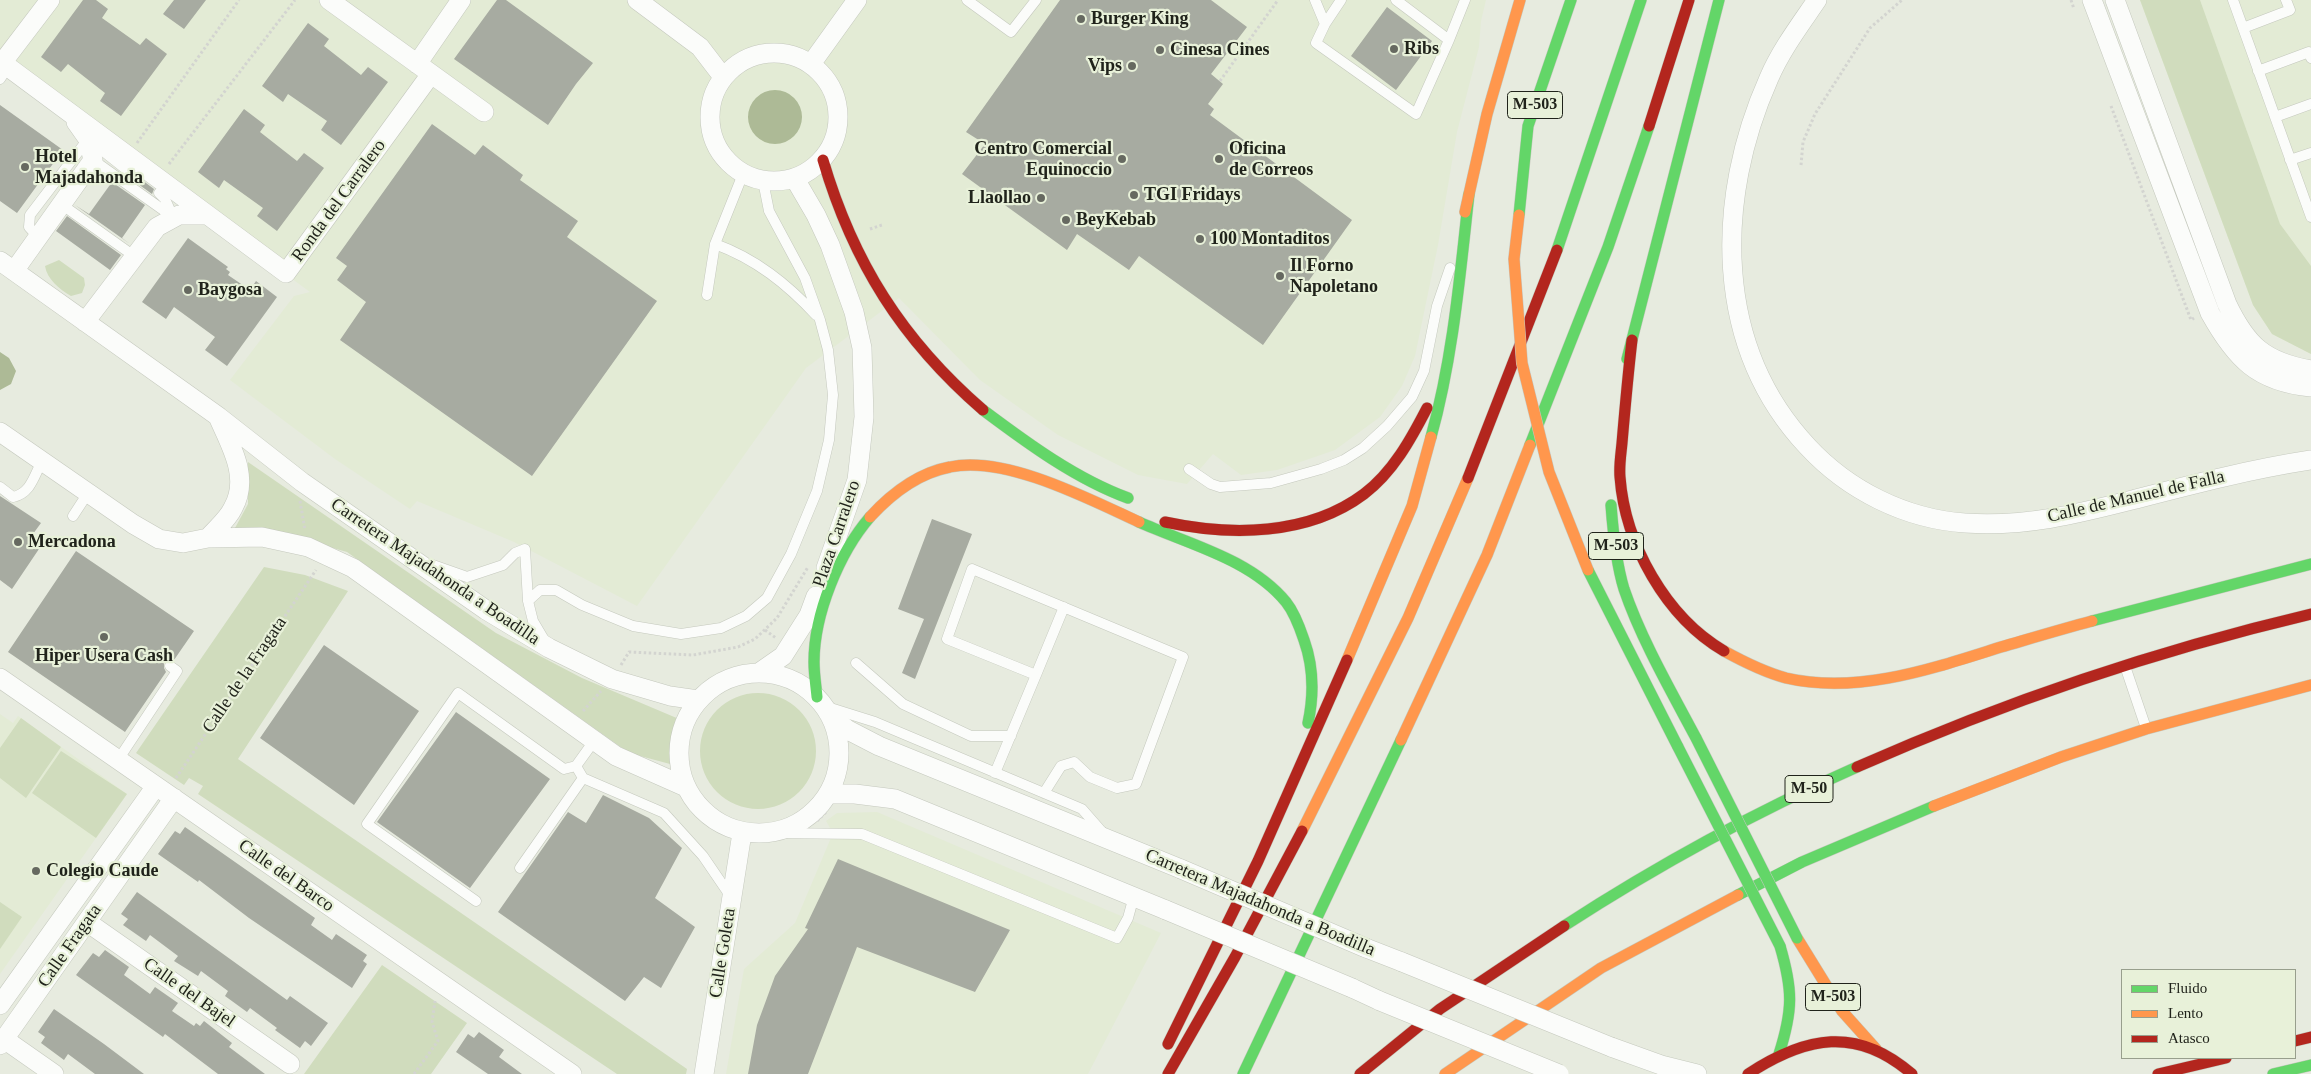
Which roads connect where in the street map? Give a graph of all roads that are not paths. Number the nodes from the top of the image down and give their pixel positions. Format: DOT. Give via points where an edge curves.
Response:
graph roads {
  1 [pos="50,0"];
  2 [pos="329,0"];
  3 [pos="461,0"];
  4 [pos="638,0"];
  5 [pos="857,0"];
  6 [pos="967,0"];
  7 [pos="1036,0"];
  8 [pos="1315,0"];
  9 [pos="1341,0"];
  10 [pos="1396,0"];
  11 [pos="1465,0"];
  12 [pos="1520,0"];
  13 [pos="1571,0"];
  14 [pos="1641,0"];
  15 [pos="1689,0"];
  16 [pos="1719,0"];
  17 [pos="1818,0"];
  18 [pos="2092,0"];
  19 [pos="2116,0"];
  20 [pos="2233,0"];
  21 [pos="2286,0"];
  22 [pos="1325,24"];
  23 [pos="2243,28"];
  24 [pos="1449,40"];
  25 [pos="2311,58"];
  26 [pos="811,64"];
  27 [pos="2,67"];
  28 [pos="424,69"];
  29 [pos="2258,71"];
  30 [pos="723,77"];
  31 [pos="2311,104"];
  32 [pos="68,112"];
  33 [pos="484,112"];
  34 [pos="2275,117"];
  35 [pos="88,138"];
  36 [pos="2311,153"];
  37 [pos="93,160"];
  38 [pos="823,160"];
  39 [pos="2290,160"];
  40 [pos="130,165"];
  41 [pos="743,174"];
  42 [pos="795,179"];
  43 [pos="763,181"];
  44 [pos="159,185"];
  45 [pos="1469,194"];
  46 [pos="62,204"];
  47 [pos="2309,206"];
  48 [pos="208,215"];
  49 [pos="173,217"];
  50 [pos="2311,217"];
  51 [pos="38,237"];
  52 [pos="715,244"];
  53 [pos="134,256"];
  54 [pos="1454,256"];
  55 [pos="7,266"];
  56 [pos="707,296"];
  57 [pos="820,320"];
  58 [pos="85,322"];
  59 [pos="1632,340"];
  60 [pos="2311,370"];
  61 [pos="2311,388"];
  62 [pos="219,417"];
  63 [pos="0,432"];
  64 [pos="2311,460"];
  65 [pos="42,461"];
  66 [pos="1189,469"];
  67 [pos="0,487"];
  68 [pos="88,493"];
  69 [pos="1096,503"];
  70 [pos="1142,503"];
  71 [pos="1161,509"];
  72 [pos="73,516"];
  73 [pos="1227,531"];
  74 [pos="208,538"];
  75 [pos="412,558"];
  76 [pos="2311,564"];
  77 [pos="829,590"];
  78 [pos="528,601"];
  79 [pos="1064,607"];
  80 [pos="2311,614"];
  81 [pos="810,615"];
  82 [pos="549,648"];
  83 [pos="856,663"];
  84 [pos="2124,664"];
  85 [pos="170,666"];
  86 [pos="760,672"];
  87 [pos="1036,675"];
  88 [pos="0,678"];
  89 [pos="2311,684"];
  90 [pos="698,700"];
  91 [pos="824,706"];
  92 [pos="2146,729"];
  93 [pos="1011,736"];
  94 [pos="594,741"];
  95 [pos="118,760"];
  96 [pos="576,766"];
  97 [pos="995,773"];
  98 [pos="583,778"];
  99 [pos="156,786"];
  100 [pos="686,787"];
  101 [pos="174,789"];
  102 [pos="1044,793"];
  103 [pos="829,794"];
  104 [pos="742,832"];
  105 [pos="770,834"];
  106 [pos="1109,840"];
  107 [pos="1258,861"];
  108 [pos="520,868"];
  109 [pos="1134,896"];
  110 [pos="732,898"];
  111 [pos="476,901"];
  112 [pos="87,922"];
  113 [pos="0,1005"];
  114 [pos="2311,1037"];
  115 [pos="2296,1041"];
  116 [pos="2,1042"];
  117 [pos="1878,1050"];
  118 [pos="1779,1054"];
  119 [pos="1162,1057"];
  120 [pos="2222,1059"];
  121 [pos="290,1064"];
  122 [pos="2311,1065"];
  123 [pos="54,1074"];
  124 [pos="572,1074"];
  125 [pos="704,1074"];
  126 [pos="1168,1074"];
  127 [pos="1243,1074"];
  128 [pos="1360,1074"];
  129 [pos="1445,1074"];
  130 [pos="1559,1074"];
  131 [pos="1697,1074"];
  132 [pos="1748,1074"];
  133 [pos="1912,1074"];
  134 [pos="2158,1074"];
  135 [pos="2273,1074"];
  1 -- 27 [label="street, Ronda del Carralero"];
  2 -- 28 [label="street"];
  3 -- 28 [label="street"];
  4 -- 30 [label="street" via="700,47"];
  5 -- 26 [label="street"];
  6 -- 7 [label="lane" via="1011,32"];
  8 -- 22 [label="lane"];
  9 -- 22 [label="lane"];
  10 -- 24 [label="lane"];
  11 -- 24 [label="lane"];
  12 -- 45 [label="main road" via="1487,114"];
  13 -- 118 [label="main road, M-503, bridge" via="1528,126 1514,260 1522,364 1549,472 1588,570 1780,946 1790,976 1793,1002"];
  14 -- 126 [label="main road" via="1525,333 1416,600 1220,988"];
  15 -- 127 [label="main road" via="1608,247 1488,555"];
  16 -- 59 [label="main road, M-503"];
  17 -- 64 [label="street, Calle de Manuel de Falla" via="1769,77 1756,110 1738,175 1731,231 1732,285 1745,343 1772,399 1793,431 1826,467 1870,496 1918,516 1963,523 2004,524 2058,518 2260,468"];
  18 -- 61 [label="street" via="2210,313 2226,342 2249,366 2275,380"];
  19 -- 60 [label="street" via="2227,304 2240,331 2261,352 2291,366"];
  20 -- 23 [label="lane"];
  21 -- 23 [label="lane" via="2290,10"];
  22 -- 24 [label="lane" via="1316,43 1416,114"];
  23 -- 29 [label="lane"];
  25 -- 29 [label="lane" via="2309,52"];
  26 -- 30 [label="street" via="794,55 774,52 755,55"];
  26 -- 38 [label="street" via="827,79 836,99 839,121 834,142"];
  27 -- 32 [label="street, Ronda del Carralero"];
  28 -- 33 [label="street"];
  28 -- 48 [label="street, Ronda del Carralero" via="286,273"];
  29 -- 34 [label="lane"];
  30 -- 41 [label="street" via="714,93 711,130 717,148 728,163"];
  31 -- 34 [label="lane"];
  32 -- 35 [label="street, Ronda del Carralero"];
  32 -- 40 [label="street, Ronda del Carralero"];
  34 -- 39 [label="lane"];
  35 -- 37 [label="street, Ronda del Carralero"];
  35 -- 40 [label="lane"];
  35 -- 51 [label="lane" via="30,215 29,227"];
  36 -- 39 [label="lane"];
  37 -- 46 [label="street"];
  37 -- 49 [label="lane"];
  38 -- 42 [label="street"];
  38 -- 70 [label="main road" via="832,191 865,267 905,330 942,370 983,411 1045,455 1124,497"];
  39 -- 47 [label="lane"];
  40 -- 44 [label="street, Ronda del Carralero"];
  41 -- 43 [label="street"];
  41 -- 52 [label="lane"];
  42 -- 43 [label="street"];
  42 -- 81 [label="street, Plaza Carralero" via="830,245 854,312 862,348 864,417 857,480"];
  43 -- 57 [label="lane" via="769,211 804,278"];
  44 -- 48 [label="street, Ronda del Carralero"];
  44 -- 49 [label="lane"];
  45 -- 54 [label="main road"];
  45 -- 107 [label="main road" via="1458,296 1439,409 1412,506"];
  46 -- 51 [label="street"];
  46 -- 53 [label="lane"];
  47 -- 50 [label="lane"];
  48 -- 49 [label="street"];
  49 -- 53 [label="street" via="157,228"];
  51 -- 55 [label="street"];
  52 -- 56 [label="lane"];
  52 -- 57 [label="lane" via="760,265 797,295"];
  53 -- 58 [label="street"];
  54 -- 66 [label="lane" via="1437,306 1424,371 1412,397 1363,448 1321,469 1271,483 1220,486 1211,484"];
  54 -- 73 [label="main road" via="1427,408 1405,451 1363,495 1342,507 1285,526"];
  55 -- 58 [label="street, Carretera Majadahonda a Boadilla"];
  57 -- 78 [label="lane" via="828,350 833,395 829,440 817,491 791,554 767,598 746,616 721,628 681,634 633,626 582,606 556,590 540,590"];
  58 -- 62 [label="street, Carretera Majadahonda a Boadilla"];
  59 -- 76 [label="main road" via="1620,478 1639,552 1671,606 1689,624 1708,640 1755,667 1825,683 1884,678 2146,604"];
  59 -- 117 [label="main road, M-503, bridge" via="1613,414 1609,485 1613,531 1624,588 1657,664 1798,938 1847,1019"];
  62 -- 74 [label="street" via="237,460 240,482 234,508"];
  62 -- 75 [label="street, Carretera Majadahonda a Boadilla" via="302,482"];
  63 -- 65 [label="street"];
  65 -- 67 [label="lane" via="23,495 13,497"];
  65 -- 68 [label="street"];
  68 -- 72 [label="lane"];
  68 -- 74 [label="street" via="159,539 183,543"];
  69 -- 73 [label="main road" via="1181,526"];
  69 -- 77 [label="main road" via="1000,468 970,465 924,474 900,489 874,512 842,558"];
  69 -- 107 [label="main road" via="1253,572 1287,603 1305,639 1314,676 1313,706"];
  71 -- 73 [label="main road"];
  74 -- 94 [label="street" via="262,537 308,547 353,568"];
  75 -- 78 [label="lane" via="467,576 502,565 525,549"];
  75 -- 82 [label="street, Carretera Majadahonda a Boadilla" via="486,610"];
  77 -- 81 [label="main road"];
  77 -- 91 [label="main road" via="814,659"];
  78 -- 82 [label="lane" via="534,621"];
  79 -- 87 [label="lane"];
  79 -- 87 [label="lane" via="972,569 947,639"];
  79 -- 102 [label="lane" via="1183,657 1136,784 1117,788 1090,777 1074,762 1061,766"];
  80 -- 84 [label="main road, M-50"];
  81 -- 86 [label="street, Plaza Carralero" via="783,656"];
  82 -- 90 [label="street, Carretera Majadahonda a Boadilla" via="612,679 670,696"];
  83 -- 93 [label="lane" via="903,704 971,736"];
  84 -- 92 [label="lane"];
  84 -- 128 [label="main road, M-50" via="2013,701 1917,739 1772,805 1569,924 1450,1003"];
  85 -- 95 [label="lane" via="178,671"];
  86 -- 90 [label="street, Carretera Majadahonda a Boadilla" via="726,679"];
  86 -- 91 [label="street, Carretera Majadahonda a Boadilla" via="800,684"];
  87 -- 93 [label="lane"];
  88 -- 95 [label="street, Calle del Barco"];
  89 -- 92 [label="main road"];
  90 -- 100 [label="street, Carretera Majadahonda a Boadilla" via="685,720 679,742 679,765"];
  91 -- 97 [label="lane" via="875,722"];
  91 -- 103 [label="street" via="837,735 840,755 837,776"];
  91 -- 106 [label="street, Carretera Majadahonda a Boadilla" via="848,730 879,746"];
  92 -- 129 [label="main road" via="2061,757 1802,862 1601,968"];
  93 -- 97 [label="lane"];
  94 -- 96 [label="lane"];
  94 -- 100 [label="street" via="616,756"];
  95 -- 99 [label="street, Calle del Barco"];
  96 -- 98 [label="lane"];
  96 -- 111 [label="lane" via="564,769 458,693 367,824"];
  97 -- 102 [label="lane"];
  98 -- 108 [label="lane"];
  98 -- 110 [label="lane" via="664,813 702,856"];
  99 -- 101 [label="street, Calle del Barco"];
  99 -- 113 [label="street, Calle Fragata"];
  100 -- 104 [label="street, Carretera Majadahonda a Boadilla" via="700,808 719,824"];
  101 -- 112 [label="street, Calle Fragata"];
  101 -- 124 [label="street, Calle del Barco"];
  102 -- 106 [label="lane" via="1082,809"];
  103 -- 105 [label="street" via="804,820"];
  103 -- 109 [label="street" via="895,799"];
  104 -- 105 [label="street"];
  104 -- 110 [label="street, Calle Goleta"];
  105 -- 109 [label="lane" via="862,834 1117,938 1128,918"];
  106 -- 131 [label="street, Carretera Majadahonda a Boadilla, bridge" via="1611,1047"];
  107 -- 119 [label="main road"];
  109 -- 130 [label="street, bridge"];
  110 -- 125 [label="street, Calle Goleta"];
  112 -- 116 [label="street, Calle Fragata"];
  112 -- 121 [label="street, Calle del Bajel"];
  114 -- 115 [label="main road"];
  116 -- 123 [label="street"];
  117 -- 118 [label="main road, M-503" via="1848,1043 1819,1042"];
  117 -- 133 [label="main road, M-503"];
  118 -- 132 [label="main road, M-503"];
  120 -- 134 [label="main road"];
  122 -- 135 [label="main road"];
}
